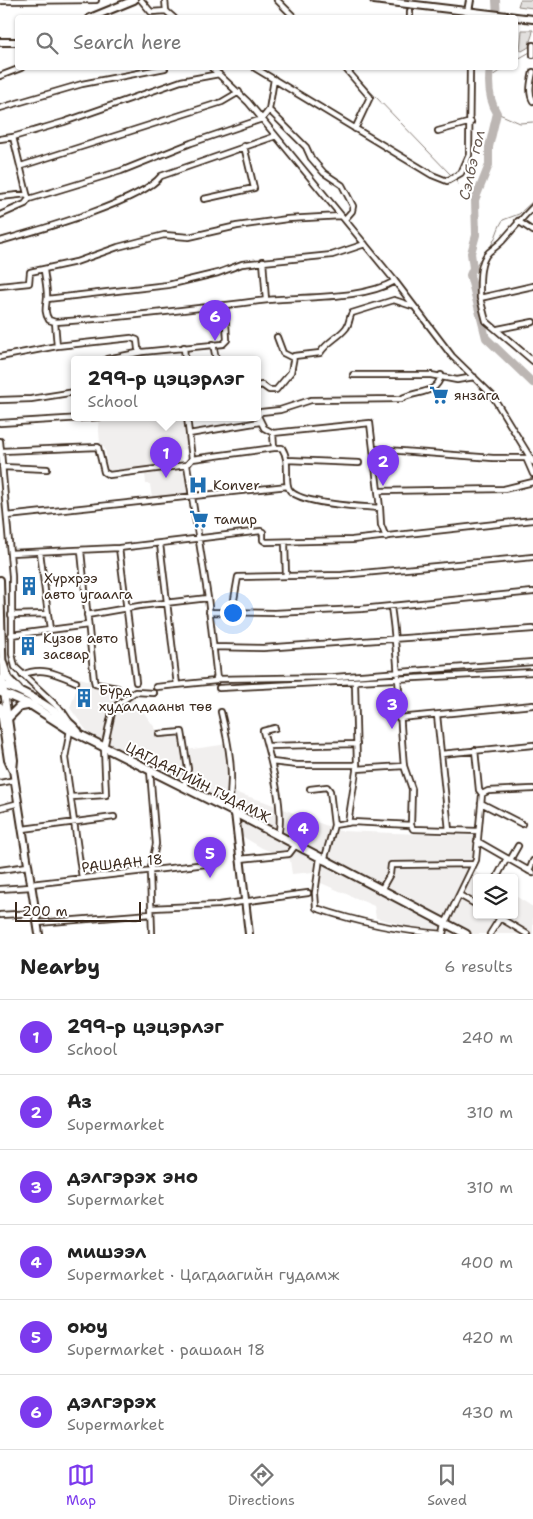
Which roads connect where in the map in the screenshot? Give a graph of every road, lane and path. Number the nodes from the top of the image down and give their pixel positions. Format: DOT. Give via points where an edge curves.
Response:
graph roads {
  1 [pos="96,0"];
  2 [pos="134,0"];
  3 [pos="141,0"];
  4 [pos="165,0"];
  5 [pos="277,0"];
  6 [pos="374,0"];
  7 [pos="470,0"];
  8 [pos="0,1"];
  9 [pos="34,1"];
  10 [pos="166,11"];
  11 [pos="410,11"];
  12 [pos="471,12"];
  13 [pos="97,15"];
  14 [pos="171,15"];
  15 [pos="292,15"];
  16 [pos="410,15"];
  17 [pos="496,15"];
  18 [pos="518,18"];
  19 [pos="533,18"];
  20 [pos="0,42"];
  21 [pos="15,42"];
  22 [pos="533,46"];
  23 [pos="533,55"];
  24 [pos="16,70"];
  25 [pos="155,70"];
  26 [pos="214,70"];
  27 [pos="258,70"];
  28 [pos="347,70"];
  29 [pos="470,70"];
  30 [pos="533,72"];
  31 [pos="218,74"];
  32 [pos="0,76"];
  33 [pos="274,79"];
  34 [pos="239,92"];
  35 [pos="533,100"];
  36 [pos="0,108"];
  37 [pos="269,110"];
  38 [pos="262,119"];
  39 [pos="471,122"];
  40 [pos="355,129"];
  41 [pos="438,131"];
  42 [pos="276,136"];
  43 [pos="12,137"];
  44 [pos="0,138"];
  45 [pos="244,146"];
  46 [pos="21,166"];
  47 [pos="28,196"];
  48 [pos="0,197"];
  49 [pos="204,199"];
  50 [pos="533,207"];
  51 [pos="0,215"];
  52 [pos="343,218"];
  53 [pos="518,221"];
  54 [pos="533,231"];
  55 [pos="0,241"];
  56 [pos="365,244"];
  57 [pos="264,261"];
  58 [pos="44,270"];
  59 [pos="395,282"];
  60 [pos="0,286"];
  61 [pos="533,286"];
  62 [pos="480,298"];
  63 [pos="47,299"];
  64 [pos="266,300"];
  65 [pos="225,306"];
  66 [pos="414,306"];
  67 [pos="56,322"];
  68 [pos="533,322"];
  69 [pos="498,329"];
  70 [pos="277,337"];
  71 [pos="213,344"];
  72 [pos="58,346"];
  73 [pos="184,347"];
  74 [pos="142,352"];
  75 [pos="122,356"];
  76 [pos="185,356"];
  77 [pos="215,356"];
  78 [pos="0,357"];
  79 [pos="293,358"];
  80 [pos="533,361"];
  81 [pos="353,375"];
  82 [pos="441,376"];
  83 [pos="474,377"];
  84 [pos="261,385"];
  85 [pos="71,393"];
  86 [pos="0,400"];
  87 [pos="261,412"];
  88 [pos="71,418"];
  89 [pos="187,421"];
  90 [pos="0,422"];
  91 [pos="260,422"];
  92 [pos="274,432"];
  93 [pos="189,434"];
  94 [pos="0,441"];
  95 [pos="274,448"];
  96 [pos="374,450"];
  97 [pos="1,451"];
  98 [pos="192,459"];
  99 [pos="530,459"];
  100 [pos="288,460"];
  101 [pos="359,462"];
  102 [pos="187,465"];
  103 [pos="2,467"];
  104 [pos="47,469"];
  105 [pos="533,474"];
  106 [pos="533,482"];
  107 [pos="288,486"];
  108 [pos="379,491"];
  109 [pos="193,496"];
  110 [pos="380,508"];
  111 [pos="7,516"];
  112 [pos="533,520"];
  113 [pos="386,537"];
  114 [pos="197,539"];
  115 [pos="285,543"];
  116 [pos="160,544"];
  117 [pos="119,548"];
  118 [pos="81,550"];
  119 [pos="40,552"];
  120 [pos="10,553"];
  121 [pos="533,557"];
  122 [pos="286,576"];
  123 [pos="0,580"];
  124 [pos="11,587"];
  125 [pos="1,588"];
  126 [pos="533,592"];
  127 [pos="208,598"];
  128 [pos="166,603"];
  129 [pos="391,607"];
  130 [pos="126,609"];
  131 [pos="2,610"];
  132 [pos="232,611"];
  133 [pos="11,612"];
  134 [pos="209,612"];
  135 [pos="48,614"];
  136 [pos="87,615"];
  137 [pos="88,625"];
  138 [pos="533,629"];
  139 [pos="50,630"];
  140 [pos="11,635"];
  141 [pos="396,640"];
  142 [pos="213,647"];
  143 [pos="2,661"];
  144 [pos="533,662"];
  145 [pos="396,672"];
  146 [pos="533,672"];
  147 [pos="22,675"];
  148 [pos="216,678"];
  149 [pos="241,678"];
  150 [pos="397,680"];
  151 [pos="76,682"];
  152 [pos="136,682"];
  153 [pos="355,683"];
  154 [pos="177,685"];
  155 [pos="156,687"];
  156 [pos="242,687"];
  157 [pos="2,688"];
  158 [pos="117,688"];
  159 [pos="219,688"];
  160 [pos="154,693"];
  161 [pos="33,703"];
  162 [pos="533,705"];
  163 [pos="0,706"];
  164 [pos="221,712"];
  165 [pos="3,714"];
  166 [pos="437,715"];
  167 [pos="399,718"];
  168 [pos="70,727"];
  169 [pos="275,728"];
  170 [pos="158,734"];
  171 [pos="357,744"];
  172 [pos="533,745"];
  173 [pos="268,746"];
  174 [pos="104,748"];
  175 [pos="475,750"];
  176 [pos="441,754"];
  177 [pos="272,762"];
  178 [pos="404,766"];
  179 [pos="356,767"];
  180 [pos="150,771"];
  181 [pos="15,780"];
  182 [pos="0,783"];
  183 [pos="184,787"];
  184 [pos="310,789"];
  185 [pos="533,789"];
  186 [pos="482,794"];
  187 [pos="71,797"];
  188 [pos="19,803"];
  189 [pos="482,804"];
  190 [pos="0,808"];
  191 [pos="228,809"];
  192 [pos="235,813"];
  193 [pos="114,817"];
  194 [pos="75,822"];
  195 [pos="348,823"];
  196 [pos="522,824"];
  197 [pos="334,825"];
  198 [pos="411,825"];
  199 [pos="23,829"];
  200 [pos="449,830"];
  201 [pos="478,831"];
  202 [pos="277,837"];
  203 [pos="477,841"];
  204 [pos="295,846"];
  205 [pos="518,846"];
  206 [pos="240,859"];
  207 [pos="322,859"];
  208 [pos="509,859"];
  209 [pos="533,861"];
  210 [pos="215,863"];
  211 [pos="474,864"];
  212 [pos="28,866"];
  213 [pos="0,870"];
  214 [pos="150,872"];
  215 [pos="531,872"];
  216 [pos="499,874"];
  217 [pos="82,878"];
  218 [pos="31,885"];
  219 [pos="0,889"];
  220 [pos="381,890"];
  221 [pos="308,893"];
  222 [pos="461,896"];
  223 [pos="246,902"];
  224 [pos="473,903"];
  225 [pos="151,908"];
  226 [pos="36,913"];
  227 [pos="151,914"];
  228 [pos="0,915"];
  229 [pos="497,919"];
  230 [pos="501,919"];
  231 [pos="37,923"];
  232 [pos="445,924"];
  233 [pos="39,934"];
  234 [pos="152,934"];
  235 [pos="249,934"];
  236 [pos="466,934"];
  237 [pos="490,934"];
  238 [pos="527,934"];
  1 -- 9 [label="street"];
  2 -- 13 [label="main road"];
  3 -- 10 [label="street" via="151,12"];
  4 -- 10 [label="street"];
  5 -- 15 [label="street"];
  6 -- 12 [label="main road"];
  7 -- 12 [label="main road"];
  8 -- 9 [label="street"];
  10 -- 14 [label="street"];
  11 -- 16 [label="street"];
  12 -- 17 [label="main road"];
  18 -- 19 [label="main road"];
  20 -- 21 [label="main road"];
  22 -- 23 [label="street"];
  24 -- 32 [label="street"];
  25 -- 36 [label="street" via="82,84"];
  26 -- 31 [label="street"];
  27 -- 33 [label="street"];
  28 -- 40 [label="street" via="370,97"];
  29 -- 39 [label="street"];
  30 -- 35 [label="street" via="530,96"];
  31 -- 34 [label="street"];
  31 -- 43 [label="street" via="181,80"];
  33 -- 37 [label="street"];
  33 -- 40 [label="street"];
  34 -- 38 [label="street"];
  34 -- 46 [label="street" via="222,102"];
  37 -- 38 [label="street"];
  37 -- 52 [label="street" via="306,147 324,173 342,185 352,206 352,211"];
  38 -- 42 [label="street"];
  38 -- 47 [label="street" via="121,171"];
  39 -- 40 [label="street" via="469,155 463,170 447,181"];
  39 -- 41 [label="street"];
  42 -- 45 [label="street"];
  42 -- 52 [label="street"];
  43 -- 44 [label="street"];
  43 -- 46 [label="street"];
  45 -- 49 [label="street" via="254,188"];
  45 -- 55 [label="street" via="161,176 154,185 109,205"];
  46 -- 47 [label="street"];
  47 -- 48 [label="street"];
  47 -- 51 [label="street" via="25,204"];
  50 -- 53 [label="street"];
  52 -- 56 [label="street"];
  52 -- 58 [label="street" via="287,219 237,226 188,238 164,235"];
  53 -- 54 [label="street"];
  53 -- 62 [label="street" via="484,260"];
  56 -- 57 [label="street" via="332,255"];
  56 -- 59 [label="street"];
  57 -- 63 [label="street" via="242,264 218,274 174,284"];
  57 -- 64 [label="street"];
  58 -- 60 [label="street" via="30,272 29,283"];
  58 -- 63 [label="street"];
  59 -- 64 [label="street" via="374,290"];
  59 -- 66 [label="street"];
  61 -- 62 [label="street"];
  62 -- 69 [label="street" via="486,321"];
  63 -- 67 [label="street" via="44,304 46,316"];
  64 -- 65 [label="street"];
  65 -- 67 [label="street"];
  65 -- 71 [label="street" via="226,342"];
  66 -- 79 [label="street" via="394,300 352,313 347,326 325,344 320,353"];
  66 -- 83 [label="street" via="452,356"];
  67 -- 72 [label="street"];
  68 -- 69 [label="street"];
  69 -- 80 [label="street"];
  70 -- 79 [label="street" via="283,353"];
  71 -- 73 [label="street"];
  71 -- 77 [label="street"];
  72 -- 74 [label="street" via="132,338 137,340 138,349"];
  72 -- 78 [label="street"];
  73 -- 74 [label="street"];
  73 -- 76 [label="street"];
  74 -- 75 [label="street"];
  79 -- 84 [label="street" via="291,372 276,390"];
  81 -- 82 [label="street"];
  82 -- 83 [label="street" via="457,380"];
  82 -- 87 [label="street" via="428,392 410,394 401,399 310,400 280,410"];
  83 -- 99 [label="street" via="492,395"];
  85 -- 86 [label="street"];
  88 -- 90 [label="street"];
  89 -- 93 [label="street"];
  91 -- 92 [label="street" via="264,428"];
  91 -- 93 [label="street"];
  92 -- 95 [label="street"];
  92 -- 96 [label="street" via="370,423"];
  93 -- 98 [label="street"];
  94 -- 97 [label="street"];
  95 -- 98 [label="street"];
  95 -- 100 [label="street" via="282,448"];
  96 -- 99 [label="street"];
  96 -- 108 [label="street"];
  97 -- 102 [label="street" via="98,447 104,472 109,475"];
  97 -- 103 [label="street"];
  98 -- 102 [label="street"];
  99 -- 105 [label="street"];
  100 -- 101 [label="street"];
  100 -- 107 [label="street"];
  102 -- 109 [label="street"];
  103 -- 104 [label="street"];
  103 -- 111 [label="street"];
  106 -- 108 [label="street" via="504,489"];
  107 -- 109 [label="street"];
  107 -- 110 [label="street" via="292,493 312,500"];
  108 -- 110 [label="street"];
  109 -- 111 [label="street"];
  109 -- 114 [label="street"];
  110 -- 113 [label="street"];
  111 -- 120 [label="street"];
  112 -- 113 [label="street"];
  113 -- 115 [label="street"];
  114 -- 115 [label="street" via="263,531 264,541"];
  114 -- 116 [label="street"];
  114 -- 127 [label="street"];
  115 -- 122 [label="street"];
  116 -- 117 [label="street"];
  116 -- 128 [label="street"];
  117 -- 118 [label="street"];
  117 -- 130 [label="street"];
  118 -- 119 [label="street"];
  118 -- 136 [label="street"];
  119 -- 120 [label="street"];
  119 -- 135 [label="street"];
  120 -- 124 [label="street"];
  121 -- 122 [label="street" via="342,575"];
  122 -- 132 [label="street" via="238,577"];
  123 -- 125 [label="main road"];
  124 -- 125 [label="street"];
  124 -- 133 [label="street"];
  125 -- 131 [label="main road"];
  126 -- 129 [label="street"];
  127 -- 128 [label="street"];
  127 -- 134 [label="street"];
  128 -- 130 [label="street"];
  128 -- 154 [label="street"];
  129 -- 132 [label="street" via="302,612"];
  129 -- 141 [label="street"];
  130 -- 136 [label="street"];
  130 -- 152 [label="street"];
  131 -- 133 [label="street"];
  131 -- 143 [label="main road"];
  132 -- 134 [label="street"];
  133 -- 135 [label="street"];
  133 -- 140 [label="street"];
  134 -- 142 [label="street"];
  135 -- 139 [label="street"];
  136 -- 137 [label="street"];
  137 -- 139 [label="street"];
  137 -- 158 [label="street" via="95,684"];
  138 -- 141 [label="street"];
  139 -- 140 [label="street"];
  140 -- 147 [label="street" via="15,667"];
  141 -- 142 [label="street" via="263,648"];
  141 -- 145 [label="street"];
  142 -- 148 [label="street"];
  143 -- 157 [label="main road"];
  143 -- 161 [label="main road" via="14,686"];
  144 -- 145 [label="street"];
  145 -- 149 [label="street" via="335,677"];
  145 -- 150 [label="street"];
  146 -- 150 [label="street"];
  147 -- 151 [label="street" via="45,671"];
  147 -- 168 [label="street" via="63,712"];
  148 -- 149 [label="street"];
  148 -- 154 [label="street" via="216,681"];
  149 -- 156 [label="street"];
  150 -- 153 [label="street"];
  150 -- 167 [label="street"];
  153 -- 156 [label="street"];
  153 -- 171 [label="street"];
  154 -- 155 [label="street"];
  156 -- 159 [label="street"];
  157 -- 161 [label="main road, ЦАГДААГИЙН ГУДАМЖ"];
  157 -- 165 [label="main road"];
  160 -- 174 [label="street" via="135,692 113,708"];
  161 -- 165 [label="main road"];
  161 -- 168 [label="main road, ЦАГДААГИЙН ГУДАМЖ"];
  162 -- 166 [label="street"];
  163 -- 165 [label="main road"];
  164 -- 191 [label="street" via="230,748 231,796"];
  165 -- 181 [label="main road" via="14,760"];
  166 -- 167 [label="street"];
  166 -- 176 [label="street"];
  167 -- 178 [label="street"];
  168 -- 174 [label="main road, ЦАГДААГИЙН ГУДАМЖ"];
  168 -- 187 [label="street" via="65,758"];
  169 -- 173 [label="street" via="263,730"];
  170 -- 183 [label="street" via="182,732 188,771"];
  171 -- 173 [label="street"];
  171 -- 179 [label="street"];
  172 -- 175 [label="street"];
  173 -- 177 [label="street"];
  174 -- 180 [label="main road, ЦАГДААГИЙН ГУДАМЖ"];
  174 -- 187 [label="street" via="106,795"];
  175 -- 176 [label="street"];
  175 -- 186 [label="street"];
  176 -- 200 [label="street"];
  177 -- 179 [label="street"];
  177 -- 202 [label="street" via="280,824"];
  178 -- 179 [label="street"];
  178 -- 198 [label="street" via="412,789"];
  179 -- 195 [label="street"];
  180 -- 183 [label="main road, ЦАГДААГИЙН ГУДАМЖ"];
  180 -- 214 [label="street" via="156,844"];
  181 -- 182 [label="street"];
  181 -- 188 [label="main road"];
  183 -- 191 [label="main road, ЦАГДААГИЙН ГУДАМЖ"];
  184 -- 197 [label="street" via="327,788 330,791"];
  185 -- 186 [label="street"];
  186 -- 189 [label="street"];
  187 -- 194 [label="street"];
  188 -- 190 [label="street"];
  188 -- 199 [label="main road"];
  189 -- 196 [label="street"];
  189 -- 201 [label="street"];
  191 -- 192 [label="main road, ЦАГДААГИЙН ГУДАМЖ"];
  192 -- 202 [label="main road, ЦАГДААГИЙН ГУДАМЖ"];
  192 -- 206 [label="main road"];
  193 -- 194 [label="street"];
  194 -- 199 [label="street"];
  194 -- 217 [label="street"];
  195 -- 197 [label="street"];
  195 -- 198 [label="street"];
  197 -- 207 [label="street"];
  198 -- 200 [label="street" via="413,829"];
  199 -- 212 [label="main road"];
  200 -- 201 [label="street"];
  201 -- 203 [label="street"];
  202 -- 204 [label="main road, ЦАГДААГИЙН ГУДАМЖ"];
  203 -- 208 [label="street"];
  203 -- 211 [label="street"];
  204 -- 206 [label="street" via="289,854"];
  204 -- 207 [label="main road, ЦАГДААГИЙН ГУДАМЖ"];
  205 -- 208 [label="street"];
  206 -- 223 [label="main road"];
  207 -- 220 [label="main road, ЦАГДААГИЙН ГУДАМЖ"];
  207 -- 232 [label="street" via="316,908 367,923 416,932 443,934"];
  208 -- 215 [label="street"];
  208 -- 216 [label="street"];
  209 -- 215 [label="street"];
  210 -- 214 [label="street, РАШААН 18"];
  211 -- 220 [label="street" via="391,865"];
  211 -- 222 [label="street"];
  212 -- 213 [label="street"];
  212 -- 218 [label="main road"];
  214 -- 217 [label="street, РАШААН 18"];
  214 -- 225 [label="street"];
  217 -- 218 [label="street, РАШААН 18"];
  218 -- 219 [label="street, РАШААН 18"];
  218 -- 226 [label="main road"];
  220 -- 232 [label="main road, ЦАГДААГИЙН ГУДАМЖ"];
  221 -- 223 [label="street"];
  222 -- 224 [label="street"];
  222 -- 232 [label="street"];
  223 -- 225 [label="street"];
  223 -- 235 [label="main road"];
  225 -- 227 [label="street"];
  226 -- 228 [label="street"];
  226 -- 231 [label="main road"];
  227 -- 231 [label="street"];
  227 -- 234 [label="street"];
  229 -- 237 [label="street"];
  230 -- 238 [label="street"];
  231 -- 233 [label="main road"];
  232 -- 236 [label="main road, ЦАГДААГИЙН ГУДАМЖ"];
}
